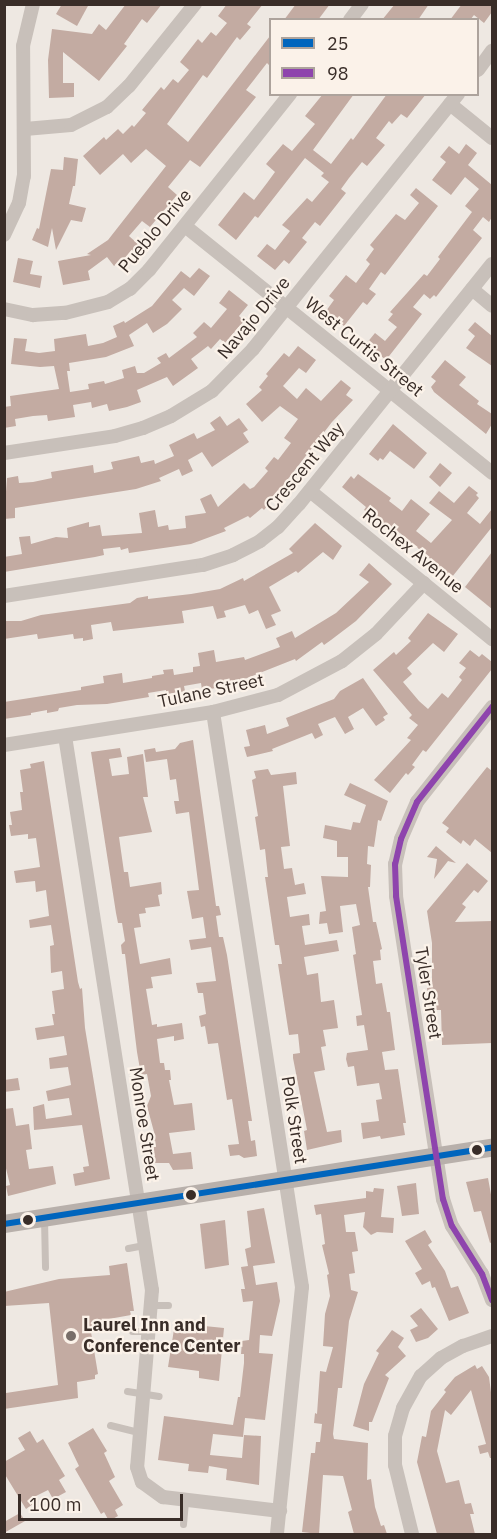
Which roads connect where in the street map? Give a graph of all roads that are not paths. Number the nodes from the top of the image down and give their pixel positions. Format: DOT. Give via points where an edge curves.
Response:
graph roads {
  1 [pos="33,4"];
  2 [pos="195,4"];
  3 [pos="362,4"];
  4 [pos="352,18"];
  5 [pos="492,51"];
  6 [pos="479,67"];
  7 [pos="288,96"];
  8 [pos="454,99"];
  9 [pos="25,129"];
  10 [pos="492,138"];
  11 [pos="185,226"];
  12 [pos="4,235"];
  13 [pos="492,264"];
  14 [pos="472,289"];
  15 [pos="492,306"];
  16 [pos="287,308"];
  17 [pos="4,309"];
  18 [pos="391,391"];
  19 [pos="4,453"];
  20 [pos="492,473"];
  21 [pos="310,491"];
  22 [pos="423,583"];
  23 [pos="4,596"];
  24 [pos="492,639"];
  25 [pos="492,707"];
  26 [pos="213,712"];
  27 [pos="65,736"];
  28 [pos="4,745"];
  29 [pos="492,1148"];
  30 [pos="435,1157"];
  31 [pos="286,1181"];
  32 [pos="138,1204"];
  33 [pos="44,1218"];
  34 [pos="4,1224"];
  35 [pos="144,1245"];
  36 [pos="128,1248"];
  37 [pos="45,1268"];
  38 [pos="492,1300"];
  39 [pos="152,1305"];
  40 [pos="168,1305"];
  41 [pos="132,1331"];
  42 [pos="149,1331"];
  43 [pos="492,1336"];
  44 [pos="127,1390"];
  45 [pos="142,1394"];
  46 [pos="159,1396"];
  47 [pos="110,1425"];
  48 [pos="138,1432"];
  49 [pos="185,1502"];
  50 [pos="280,1511"];
  51 [pos="183,1524"];
  52 [pos="277,1534"];
  53 [pos="412,1534"];
  1 -- 9 [label="street" via="23,46"];
  2 -- 9 [label="street" via="107,108 71,125"];
  3 -- 4 [label="street"];
  5 -- 6 [label="street"];
  7 -- 11 [label="street, Pueblo Drive"];
  8 -- 10 [label="street"];
  8 -- 16 [label="street, Navajo Drive"];
  9 -- 12 [label="street" via="22,189"];
  11 -- 16 [label="street, West Curtis Street"];
  11 -- 17 [label="street, Pueblo Drive" via="139,281 108,302 42,315"];
  13 -- 14 [label="street, Crescent Way"];
  14 -- 15 [label="street"];
  14 -- 18 [label="street, Crescent Way"];
  16 -- 18 [label="street, West Curtis Street"];
  16 -- 19 [label="street, Navajo Drive" via="225,380 171,416 115,436"];
  18 -- 20 [label="street, West Curtis Street"];
  18 -- 21 [label="street, Crescent Way"];
  21 -- 22 [label="street, Rochex Avenue"];
  21 -- 23 [label="street, Crescent Way" via="269,535 223,559"];
  22 -- 24 [label="street, Rochex Avenue"];
  22 -- 26 [label="street, Tulane Street" via="376,634 327,671 278,695"];
  25 -- 30 [label="street, Tyler Street" via="417,802 400,839 395,864 396,896"];
  26 -- 27 [label="street, Tulane Street"];
  26 -- 31 [label="street, Polk Street"];
  27 -- 28 [label="street, Tulane Street"];
  27 -- 32 [label="street, Monroe Street"];
  29 -- 30 [label="main road"];
  30 -- 31 [label="main road"];
  30 -- 38 [label="street, Tyler Street" via="449,1218 482,1274"];
  31 -- 32 [label="main road"];
  31 -- 50 [label="street, Polk Street" via="302,1295"];
  32 -- 33 [label="main road"];
  32 -- 35 [label="street, Monroe Street"];
  33 -- 34 [label="main road"];
  33 -- 37 [label="lane"];
  35 -- 36 [label="lane"];
  35 -- 39 [label="street, Monroe Street"];
  39 -- 40 [label="lane"];
  39 -- 42 [label="street, Monroe Street"];
  41 -- 42 [label="lane"];
  42 -- 45 [label="street, Monroe Street"];
  43 -- 53 [label="street" via="441,1358 422,1376 403,1408 394,1454"];
  44 -- 45 [label="lane"];
  45 -- 46 [label="lane"];
  45 -- 48 [label="street, Monroe Street"];
  47 -- 48 [label="lane"];
  48 -- 49 [label="street, Monroe Street" via="136,1467 142,1482 163,1497"];
  49 -- 50 [label="street, Monroe Street"];
  49 -- 51 [label="lane"];
  50 -- 52 [label="street, Polk Street"];
}
